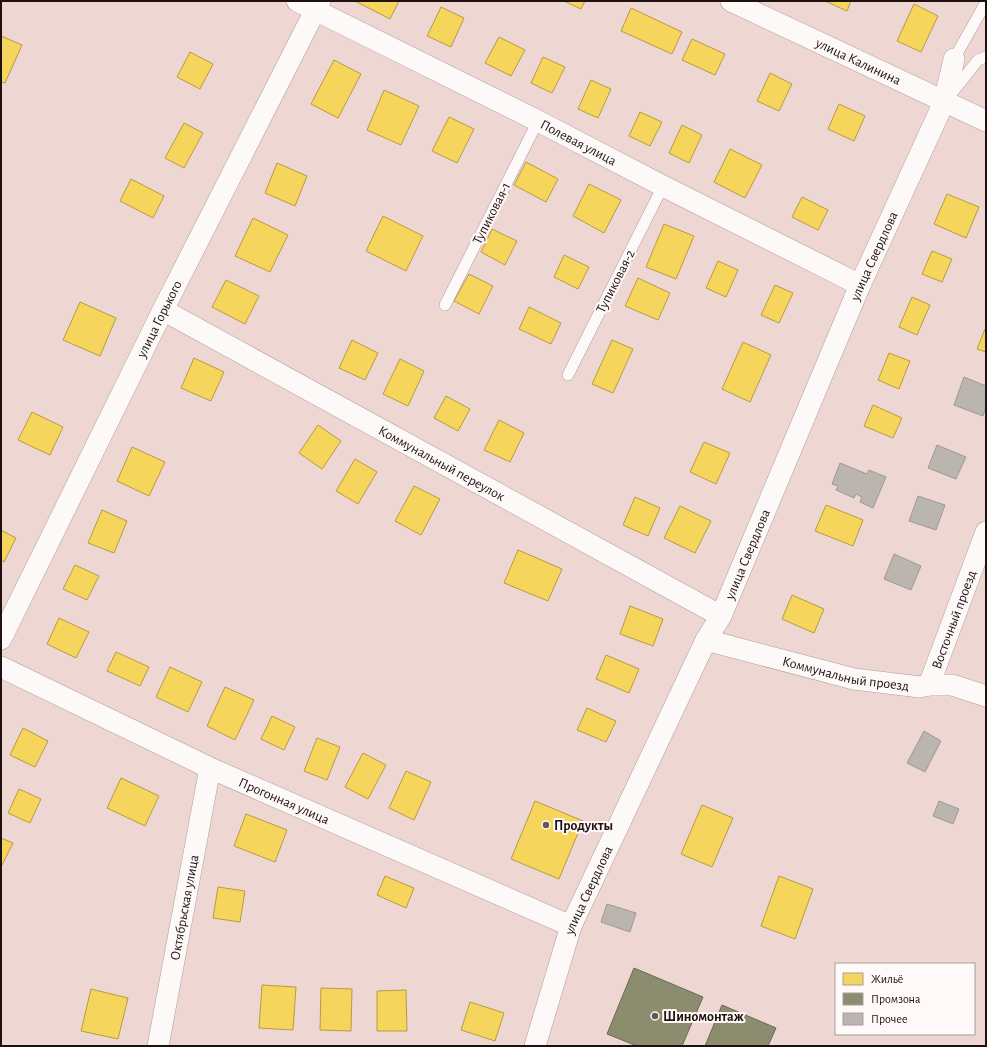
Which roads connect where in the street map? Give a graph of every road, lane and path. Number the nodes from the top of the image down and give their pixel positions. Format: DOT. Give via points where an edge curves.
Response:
graph roads {
  1 [pos="297,1"];
  2 [pos="731,1"];
  3 [pos="986,2"];
  4 [pos="318,6"];
  5 [pos="986,57"];
  6 [pos="954,59"];
  7 [pos="944,102"];
  8 [pos="538,121"];
  9 [pos="986,121"];
  10 [pos="663,186"];
  11 [pos="860,285"];
  12 [pos="445,305"];
  13 [pos="163,310"];
  14 [pos="568,375"];
  15 [pos="986,532"];
  16 [pos="721,616"];
  17 [pos="1,639"];
  18 [pos="706,640"];
  19 [pos="1,667"];
  20 [pos="929,685"];
  21 [pos="986,696"];
  22 [pos="210,768"];
  23 [pos="571,926"];
  24 [pos="158,1046"];
  25 [pos="535,1046"];
  1 -- 4 [label="street, Полевая улица"];
  2 -- 7 [label="street, улица Калинина"];
  3 -- 6 [label="lane"];
  4 -- 8 [label="street, Полевая улица"];
  4 -- 13 [label="street, улица Горького"];
  5 -- 7 [label="lane" via="978,60"];
  6 -- 7 [label="street, улица Свердлова"];
  7 -- 9 [label="street, улица Калинина"];
  7 -- 11 [label="street, улица Свердлова"];
  8 -- 10 [label="street, Полевая улица"];
  8 -- 12 [label="lane, Тупиковая-1"];
  10 -- 11 [label="street, Полевая улица"];
  10 -- 14 [label="lane, Тупиковая-2"];
  11 -- 16 [label="street, улица Свердлова"];
  13 -- 16 [label="street, Коммунальный переулок"];
  13 -- 17 [label="street, улица Горького"];
  15 -- 20 [label="street, Восточный проезд"];
  16 -- 18 [label="street, улица Свердлова"];
  18 -- 20 [label="street, Коммунальный проезд" via="854,679 920,687"];
  18 -- 23 [label="street, улица Свердлова"];
  19 -- 22 [label="street, Прогонная улица"];
  20 -- 21 [label="street, Коммунальный проезд" via="952,685"];
  22 -- 23 [label="street, Прогонная улица"];
  22 -- 24 [label="street, Октябрьская улица"];
  23 -- 25 [label="street, улица Свердлова"];
}
